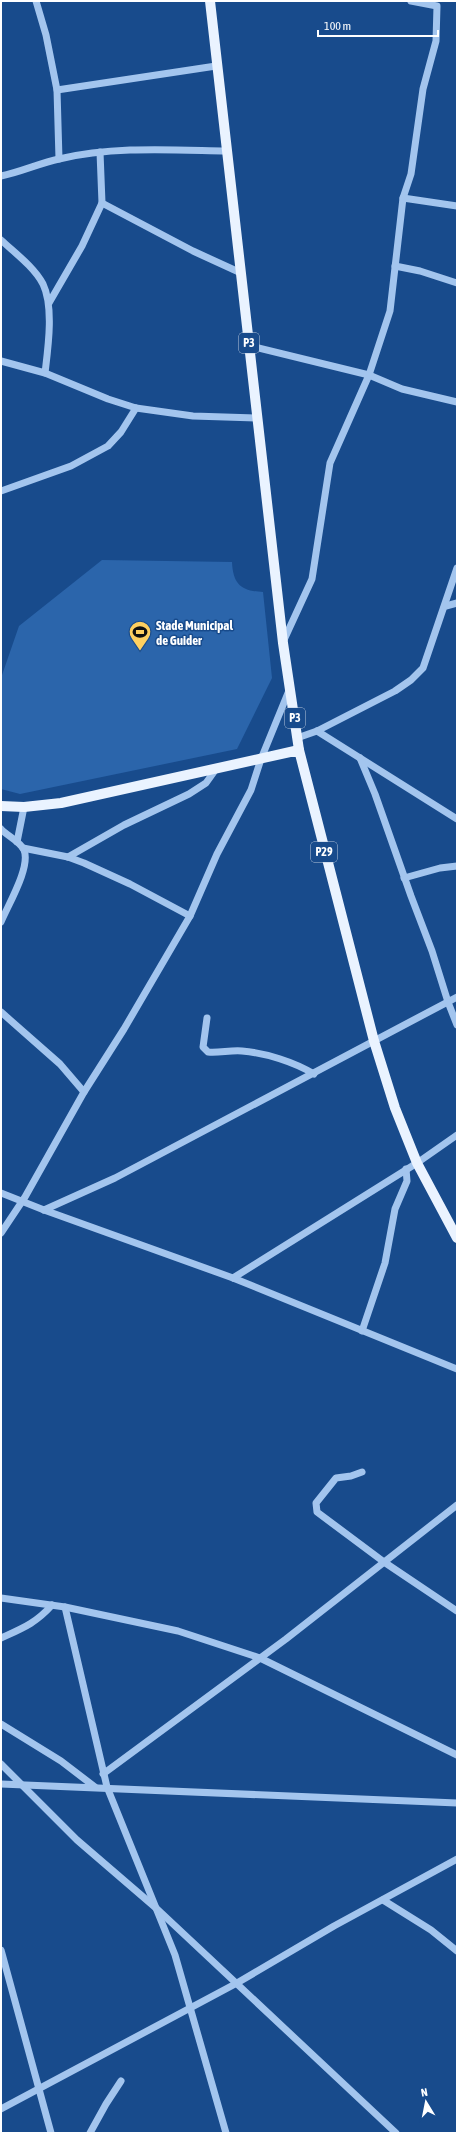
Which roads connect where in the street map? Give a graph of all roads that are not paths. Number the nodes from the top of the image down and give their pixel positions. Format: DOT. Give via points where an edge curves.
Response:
graph roads {
  1 [pos="36,1"];
  2 [pos="210,1"];
  3 [pos="411,1"];
  4 [pos="437,4"];
  5 [pos="216,66"];
  6 [pos="58,90"];
  7 [pos="227,151"];
  8 [pos="100,152"];
  9 [pos="59,159"];
  10 [pos="1,176"];
  11 [pos="403,198"];
  12 [pos="102,202"];
  13 [pos="457,206"];
  14 [pos="1,240"];
  15 [pos="395,266"];
  16 [pos="241,273"];
  17 [pos="457,283"];
  18 [pos="49,303"];
  19 [pos="250,346"];
  20 [pos="1,361"];
  21 [pos="45,373"];
  22 [pos="369,374"];
  23 [pos="457,402"];
  24 [pos="136,408"];
  25 [pos="257,418"];
  26 [pos="1,491"];
  27 [pos="457,568"];
  28 [pos="457,603"];
  29 [pos="446,606"];
  30 [pos="283,643"];
  31 [pos="291,686"];
  32 [pos="317,730"];
  33 [pos="297,738"];
  34 [pos="299,750"];
  35 [pos="360,758"];
  36 [pos="260,759"];
  37 [pos="216,769"];
  38 [pos="1,806"];
  39 [pos="24,807"];
  40 [pos="457,819"];
  41 [pos="1,829"];
  42 [pos="17,842"];
  43 [pos="23,848"];
  44 [pos="68,857"];
  45 [pos="457,866"];
  46 [pos="404,878"];
  47 [pos="190,916"];
  48 [pos="1,922"];
  49 [pos="457,998"];
  50 [pos="448,1002"];
  51 [pos="1,1012"];
  52 [pos="207,1018"];
  53 [pos="457,1025"];
  54 [pos="374,1041"];
  55 [pos="314,1074"];
  56 [pos="84,1092"];
  57 [pos="457,1135"];
  58 [pos="417,1163"];
  59 [pos="406,1169"];
  60 [pos="1,1193"];
  61 [pos="22,1202"];
  62 [pos="44,1210"];
  63 [pos="1,1232"];
  64 [pos="457,1238"];
  65 [pos="233,1278"];
  66 [pos="362,1331"];
  67 [pos="457,1369"];
  68 [pos="362,1472"];
  69 [pos="457,1505"];
  70 [pos="384,1562"];
  71 [pos="1,1598"];
  72 [pos="52,1605"];
  73 [pos="65,1607"];
  74 [pos="457,1611"];
  75 [pos="1,1638"];
  76 [pos="260,1658"];
  77 [pos="1,1724"];
  78 [pos="457,1755"];
  79 [pos="1,1764"];
  80 [pos="103,1774"];
  81 [pos="1,1784"];
  82 [pos="23,1784"];
  83 [pos="95,1787"];
  84 [pos="107,1787"];
  85 [pos="457,1803"];
  86 [pos="457,1860"];
  87 [pos="384,1900"];
  88 [pos="156,1908"];
  89 [pos="1,1950"];
  90 [pos="457,1951"];
  91 [pos="237,1983"];
  92 [pos="190,2008"];
  93 [pos="121,2081"];
  94 [pos="39,2089"];
  95 [pos="1,2109"];
  96 [pos="51,2133"];
  97 [pos="90,2133"];
  98 [pos="226,2133"];
  99 [pos="396,2133"];
  1 -- 6 [label="street"];
  2 -- 5 [label="main road, P3"];
  3 -- 4 [label="street"];
  4 -- 11 [label="street" via="436,40 423,90 411,174"];
  5 -- 6 [label="street"];
  5 -- 7 [label="main road, P3"];
  6 -- 9 [label="street"];
  7 -- 8 [label="street"];
  7 -- 16 [label="main road, P3"];
  8 -- 9 [label="street"];
  8 -- 12 [label="street"];
  9 -- 10 [label="street"];
  11 -- 13 [label="street"];
  11 -- 15 [label="street"];
  12 -- 16 [label="street" via="193,251"];
  12 -- 18 [label="street" via="82,246"];
  14 -- 18 [label="street" via="43,284"];
  15 -- 17 [label="street"];
  15 -- 22 [label="street" via="390,311"];
  16 -- 19 [label="main road, P3"];
  18 -- 21 [label="street"];
  19 -- 22 [label="street"];
  19 -- 25 [label="main road, P3"];
  20 -- 21 [label="street"];
  21 -- 24 [label="street"];
  22 -- 23 [label="street" via="402,389"];
  22 -- 30 [label="street" via="330,463 312,579"];
  24 -- 25 [label="street" via="193,416"];
  24 -- 26 [label="street" via="121,432 108,446 71,466"];
  25 -- 30 [label="main road, P3"];
  27 -- 29 [label="street"];
  28 -- 29 [label="street"];
  29 -- 32 [label="street" via="424,668 395,691"];
  30 -- 31 [label="main road, P3"];
  31 -- 33 [label="main road, P3"];
  31 -- 36 [label="street"];
  32 -- 33 [label="street"];
  32 -- 35 [label="street"];
  33 -- 34 [label="main road, P3"];
  34 -- 36 [label="main road"];
  34 -- 54 [label="main road, P29"];
  35 -- 40 [label="street"];
  35 -- 46 [label="street"];
  36 -- 37 [label="main road"];
  36 -- 47 [label="street" via="251,790 217,854"];
  37 -- 39 [label="main road" via="61,803"];
  37 -- 44 [label="street" via="206,783 189,794 124,825"];
  38 -- 39 [label="main road"];
  39 -- 42 [label="street"];
  41 -- 42 [label="street"];
  42 -- 43 [label="street"];
  43 -- 44 [label="street"];
  43 -- 48 [label="street" via="26,858 24,869"];
  44 -- 47 [label="street" via="130,884"];
  45 -- 46 [label="street"];
  46 -- 50 [label="street"];
  47 -- 56 [label="street"];
  49 -- 50 [label="street"];
  50 -- 53 [label="street"];
  50 -- 54 [label="street"];
  51 -- 56 [label="street" via="60,1064"];
  52 -- 55 [label="street" via="203,1047 208,1052 242,1051 258,1054 300,1065"];
  54 -- 55 [label="street"];
  54 -- 58 [label="main road, P29" via="395,1108"];
  55 -- 62 [label="street" via="115,1178"];
  56 -- 61 [label="street"];
  57 -- 58 [label="street"];
  58 -- 59 [label="street"];
  58 -- 64 [label="main road, P29"];
  59 -- 65 [label="street"];
  59 -- 66 [label="street" via="407,1181 394,1209 385,1263"];
  60 -- 61 [label="street"];
  61 -- 62 [label="street"];
  61 -- 63 [label="street"];
  62 -- 65 [label="street"];
  65 -- 66 [label="street"];
  66 -- 67 [label="street"];
  68 -- 70 [label="street" via="336,1478 316,1503 316,1508 317,1512"];
  69 -- 70 [label="street"];
  70 -- 74 [label="street"];
  70 -- 76 [label="street"];
  71 -- 72 [label="street"];
  72 -- 73 [label="street"];
  72 -- 75 [label="street" via="30,1626"];
  73 -- 76 [label="street" via="178,1631"];
  73 -- 80 [label="street"];
  76 -- 78 [label="street"];
  76 -- 80 [label="street"];
  77 -- 83 [label="street" via="62,1761"];
  79 -- 82 [label="street"];
  80 -- 84 [label="street"];
  81 -- 82 [label="street"];
  82 -- 83 [label="street"];
  82 -- 88 [label="street" via="77,1840"];
  83 -- 84 [label="street"];
  84 -- 85 [label="street"];
  84 -- 88 [label="street"];
  86 -- 87 [label="street"];
  87 -- 90 [label="street" via="431,1930"];
  87 -- 91 [label="street"];
  88 -- 91 [label="street"];
  88 -- 92 [label="street" via="175,1955"];
  89 -- 94 [label="street"];
  91 -- 92 [label="street"];
  91 -- 99 [label="street"];
  92 -- 94 [label="street"];
  92 -- 98 [label="street"];
  93 -- 97 [label="street"];
  94 -- 95 [label="street"];
  94 -- 96 [label="street"];
}
